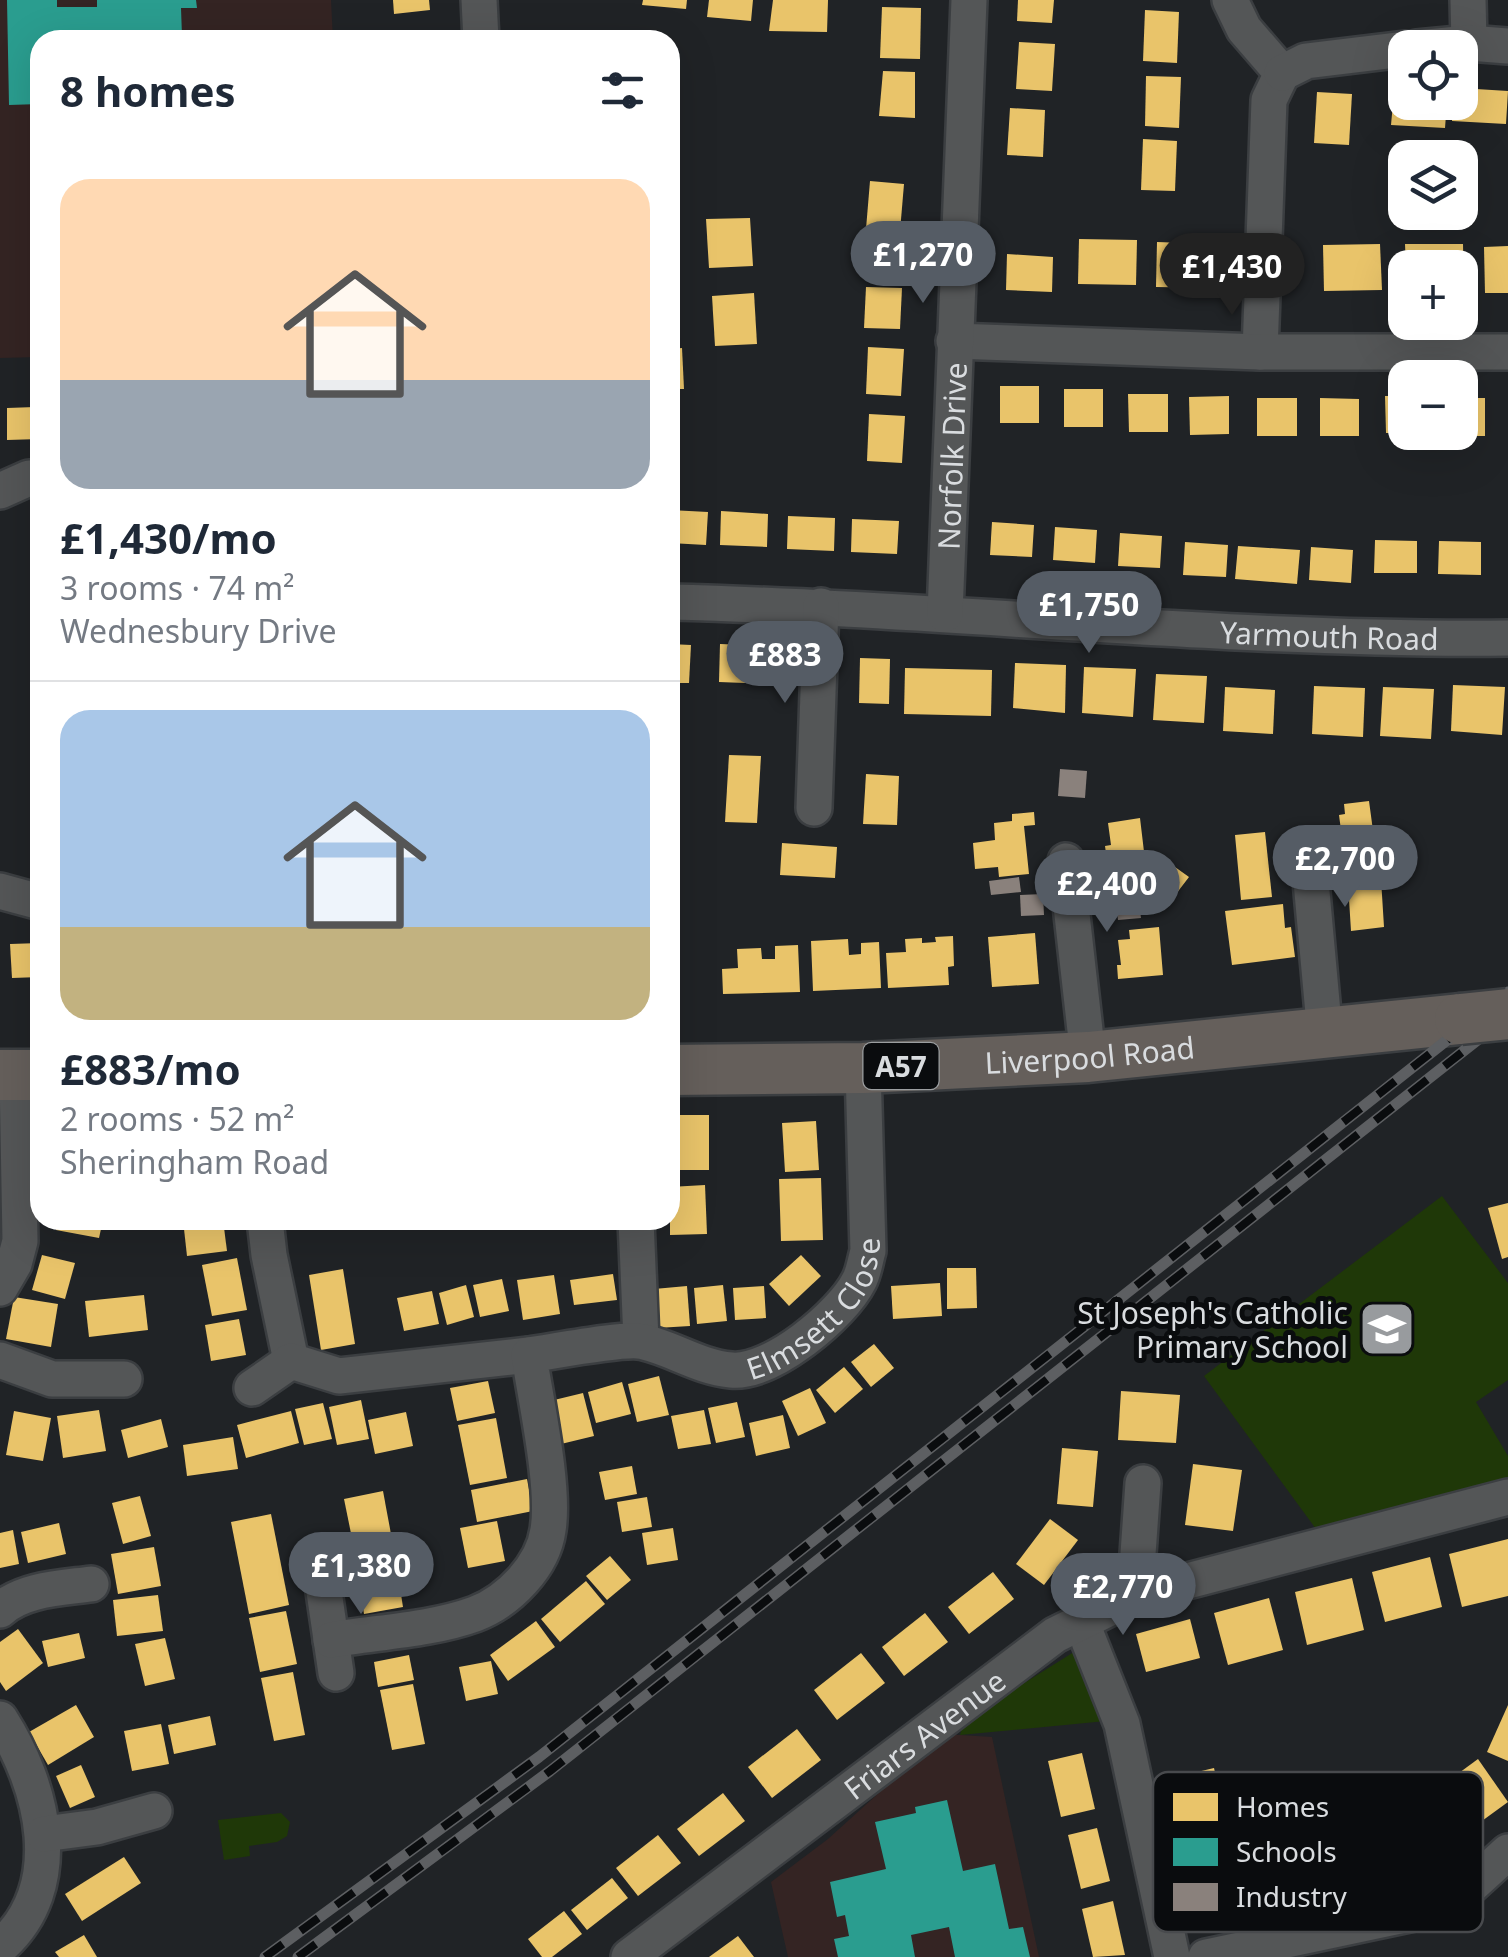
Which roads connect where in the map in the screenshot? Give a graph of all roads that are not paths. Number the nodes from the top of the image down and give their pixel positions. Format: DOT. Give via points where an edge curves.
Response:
graph roads {
  1 [pos="479,0"];
  2 [pos="968,0"];
  3 [pos="1230,0"];
  4 [pos="1468,0"];
  5 [pos="481,30"];
  6 [pos="1469,30"];
  7 [pos="1478,43"];
  8 [pos="1508,46"];
  9 [pos="1388,50"];
  10 [pos="1282,72"];
  11 [pos="954,341"];
  12 [pos="1260,352"];
  13 [pos="1508,352"];
  14 [pos="30,478"];
  15 [pos="0,491"];
  16 [pos="680,602"];
  17 [pos="822,606"];
  18 [pos="945,614"];
  19 [pos="1508,638"];
  20 [pos="814,809"];
  21 [pos="1309,858"];
  22 [pos="1066,861"];
  23 [pos="0,891"];
  24 [pos="30,899"];
  25 [pos="1508,1014"];
  26 [pos="1324,1035"];
  27 [pos="1088,1057"];
  28 [pos="863,1068"];
  29 [pos="680,1070"];
  30 [pos="19,1075"];
  31 [pos="266,1230"];
  32 [pos="636,1230"];
  33 [pos="0,1288"];
  34 [pos="641,1340"];
  35 [pos="529,1355"];
  36 [pos="0,1360"];
  37 [pos="291,1362"];
  38 [pos="126,1377"];
  39 [pos="252,1388"];
  40 [pos="1144,1483"];
  41 [pos="1508,1497"];
  42 [pos="321,1571"];
  43 [pos="91,1584"];
  44 [pos="1138,1594"];
  45 [pos="0,1610"];
  46 [pos="1081,1621"];
  47 [pos="0,1719"];
  48 [pos="154,1811"];
  49 [pos="44,1834"];
  50 [pos="1508,1852"];
  51 [pos="1153,1868"];
  52 [pos="1483,1874"];
  53 [pos="1167,1932"];
  54 [pos="1327,1932"];
  55 [pos="0,1946"];
  56 [pos="629,1957"];
  57 [pos="1172,1957"];
  58 [pos="1206,1957"];
  1 -- 5 [label="street"];
  2 -- 11 [label="street, Norfolk Drive"];
  3 -- 10 [label="street" via="1244,29"];
  4 -- 6 [label="street"];
  7 -- 8 [label="street"];
  9 -- 10 [label="street" via="1306,61"];
  10 -- 12 [label="street" via="1269,100"];
  11 -- 12 [label="street"];
  11 -- 18 [label="street, Norfolk Drive"];
  12 -- 13 [label="street"];
  14 -- 15 [label="street"];
  16 -- 17 [label="street, Yarmouth Road"];
  17 -- 18 [label="street, Yarmouth Road"];
  17 -- 20 [label="street"];
  18 -- 19 [label="street, Yarmouth Road" via="1337,638"];
  21 -- 26 [label="street"];
  22 -- 27 [label="street"];
  23 -- 24 [label="street"];
  25 -- 26 [label="highway, Liverpool Road / A57, bridge"];
  26 -- 27 [label="highway, Liverpool Road / A57"];
  27 -- 28 [label="highway, Liverpool Road / A57"];
  28 -- 29 [label="highway, Liverpool Road / A57"];
  28 -- 34 [label="street, Elmsett Close" via="868,1251 860,1280 839,1309 772,1360 736,1371 692,1362"];
  30 -- 33 [label="street" via="20,1241"];
  31 -- 37 [label="street"];
  32 -- 34 [label="street"];
  34 -- 35 [label="street"];
  35 -- 37 [label="street" via="339,1376"];
  35 -- 42 [label="street" via="550,1514 542,1552 527,1575 477,1613 334,1656"];
  36 -- 38 [label="street" via="52,1379"];
  37 -- 39 [label="street"];
  40 -- 44 [label="street"];
  41 -- 44 [label="street, Friars Avenue"];
  43 -- 45 [label="street" via="49,1589"];
  44 -- 46 [label="street, Friars Avenue"];
  46 -- 51 [label="street" via="1122,1724"];
  46 -- 56 [label="street, Friars Avenue"];
  47 -- 49 [label="street" via="25,1766"];
  48 -- 49 [label="street"];
  49 -- 55 [label="street" via="37,1895"];
  50 -- 52 [label="street"];
  53 -- 57 [label="street"];
  54 -- 58 [label="street"];
}
